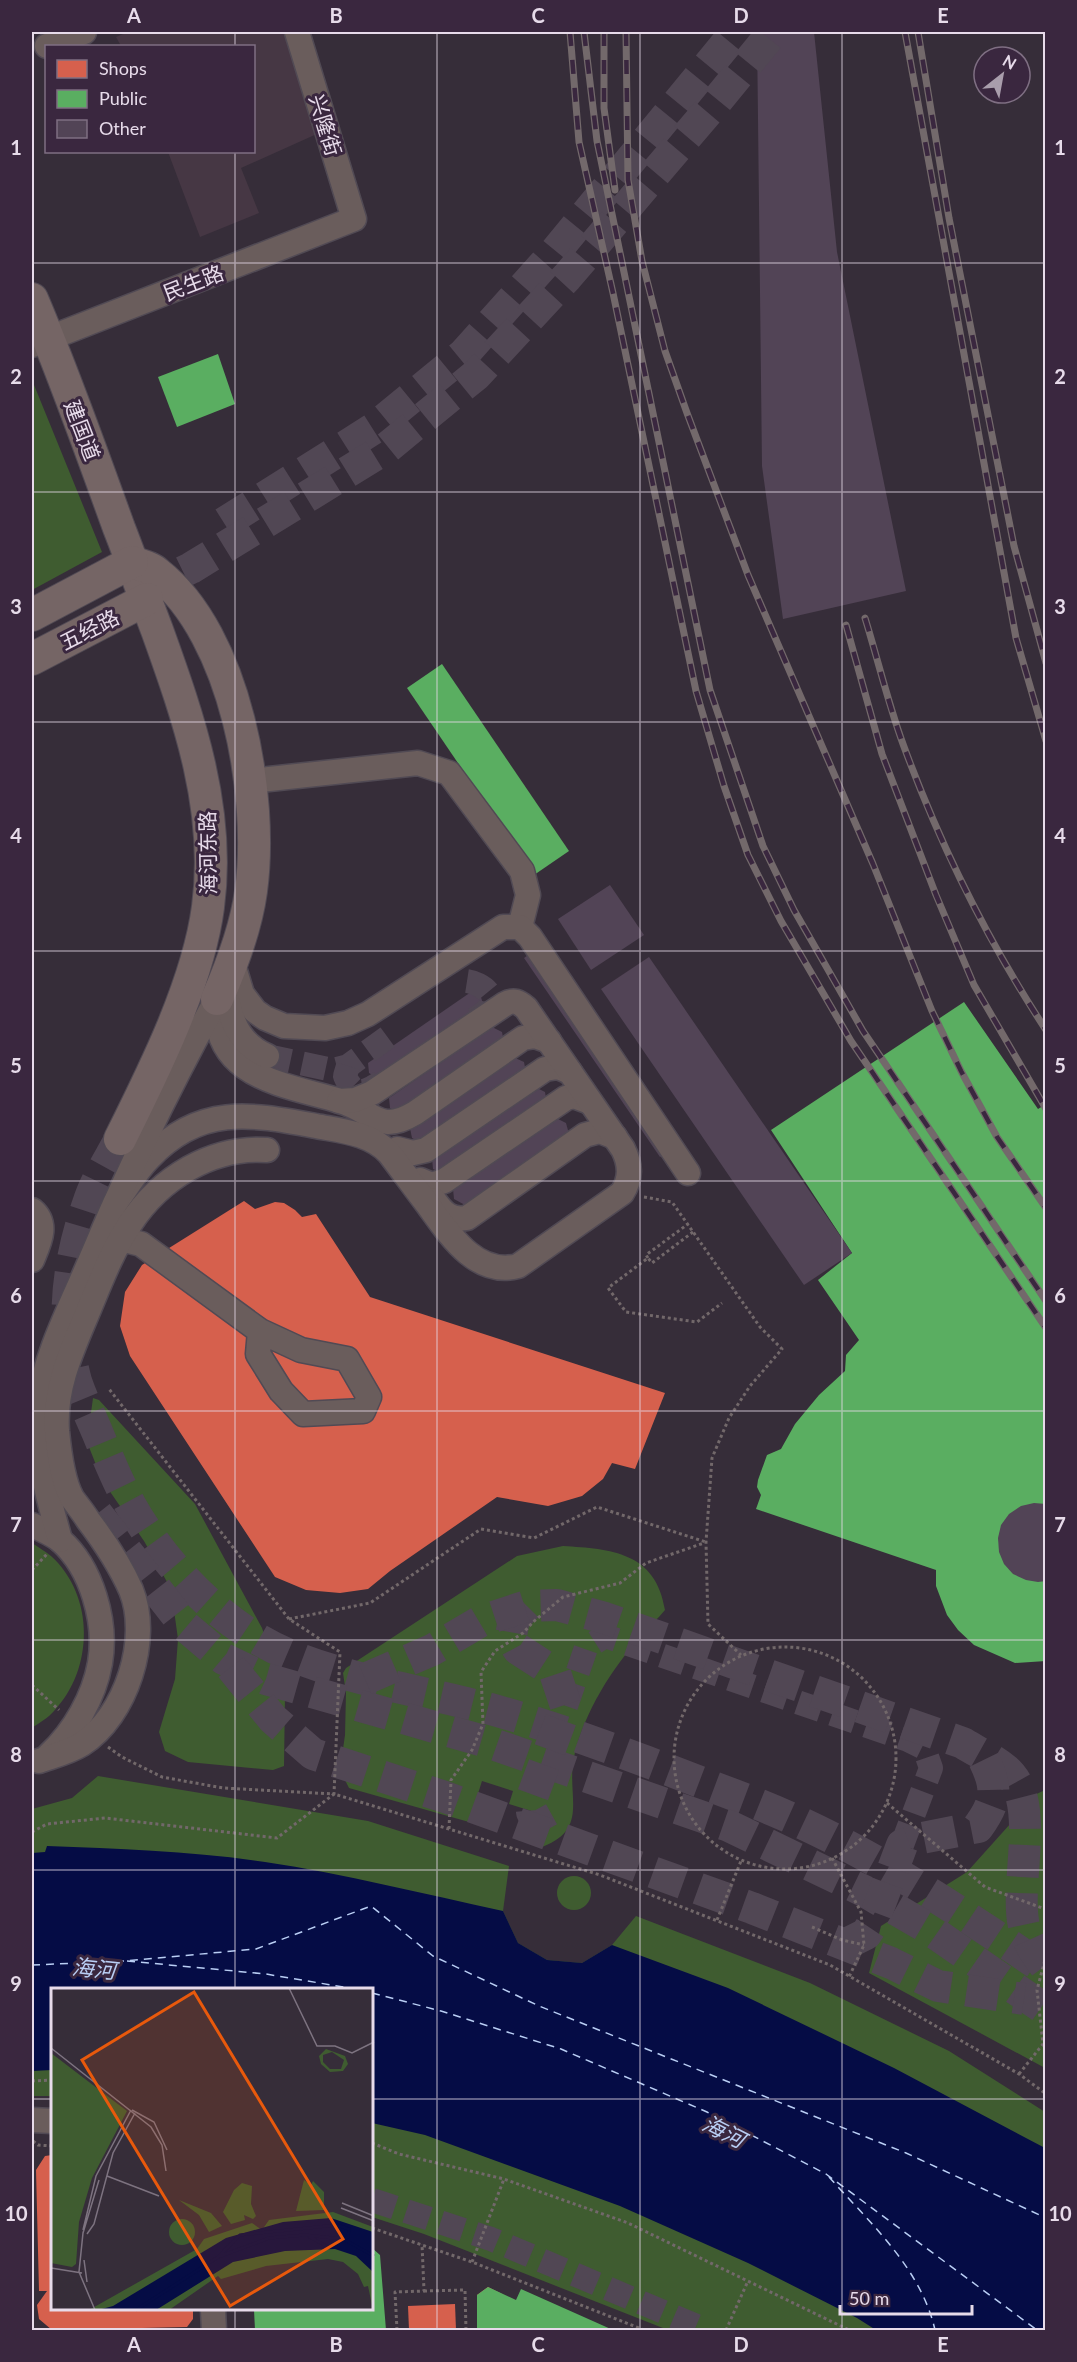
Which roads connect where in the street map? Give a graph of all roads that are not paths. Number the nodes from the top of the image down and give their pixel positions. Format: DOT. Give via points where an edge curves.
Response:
graph roads {
  1 [pos="84,32"];
  2 [pos="297,32"];
  3 [pos="52,45"];
  4 [pos="354,219"];
  5 [pos="32,299"];
  6 [pos="40,341"];
  7 [pos="132,562"];
  8 [pos="89,584"];
  9 [pos="147,599"];
  10 [pos="32,615"];
  11 [pos="105,620"];
  12 [pos="32,659"];
  13 [pos="250,781"];
  14 [pos="520,927"];
  15 [pos="225,979"];
  16 [pos="549,1041"];
  17 [pos="267,1056"];
  18 [pos="570,1072"];
  19 [pos="339,1101"];
  20 [pos="590,1102"];
  21 [pos="372,1116"];
  22 [pos="615,1137"];
  23 [pos="120,1139"];
  24 [pos="397,1149"];
  25 [pos="267,1150"];
  26 [pos="688,1173"];
  27 [pos="420,1180"];
  28 [pos="116,1202"];
  29 [pos="32,1210"];
  30 [pos="121,1239"];
  31 [pos="32,1260"];
  32 [pos="260,1331"];
  33 [pos="32,1525"];
  34 [pos="60,1540"];
  35 [pos="83,1730"];
  36 [pos="35,1763"];
  37 [pos="32,2120"];
  38 [pos="51,2121"];
  39 [pos="213,2311"];
  40 [pos="214,2331"];
  1 -- 3 [label="street"];
  2 -- 4 [label="street, 兴隆街"];
  4 -- 6 [label="street, 民生路"];
  5 -- 6 [label="main road, 建国道"];
  6 -- 7 [label="main road, 建国道"];
  7 -- 8 [label="main road, 五经路"];
  7 -- 9 [label="main road, 海河东路"];
  7 -- 13 [label="main road" via="156,571 183,598 204,628 226,678 244,741"];
  8 -- 10 [label="main road, 五经路"];
  8 -- 11 [label="main road" via="107,586 115,595 116,608"];
  9 -- 11 [label="main road, 五经路"];
  9 -- 23 [label="main road, 海河东路" via="201,766 210,875 208,906 193,970 150,1079"];
  11 -- 12 [label="main road, 五经路"];
  13 -- 14 [label="street" via="418,763 449,773 522,871 528,895"];
  13 -- 15 [label="main road" via="251,891 243,930"];
  14 -- 15 [label="street" via="503,927 360,1018 325,1028 284,1026 265,1018"];
  14 -- 26 [label="street"];
  15 -- 17 [label="street" via="229,1008 238,1031 246,1043"];
  15 -- 19 [label="street" via="215,1013 217,1025 242,1066 264,1080"];
  15 -- 28 [label="street"];
  16 -- 18 [label="street"];
  16 -- 19 [label="street" via="526,1008 511,1001 365,1098"];
  16 -- 21 [label="street" via="535,1036 523,1038 400,1122 383,1122"];
  18 -- 20 [label="street"];
  18 -- 24 [label="street" via="558,1067 545,1069 426,1150 413,1153"];
  19 -- 21 [label="street"];
  20 -- 22 [label="street"];
  20 -- 27 [label="street" via="574,1096 566,1098 444,1181 432,1185"];
  21 -- 24 [label="street"];
  22 -- 27 [label="street" via="600,1131 585,1136 467,1218 447,1215"];
  22 -- 28 [label="street" via="628,1158 627,1186 622,1193 518,1266 503,1268 464,1251 388,1153 370,1138 280,1119 236,1116 206,1121 170,1140 149,1158"];
  24 -- 27 [label="street"];
  25 -- 30 [label="street" via="224,1152 183,1172 148,1202"];
  28 -- 34 [label="street" via="53,1349 39,1403 41,1461"];
  29 -- 31 [label="street" via="41,1221 42,1235"];
  30 -- 32 [label="street" via="141,1244"];
  30 -- 35 [label="street" via="66,1368 57,1410 64,1473 72,1497 120,1567 132,1592 137,1633 123,1694 109,1719"];
  32 -- 32 [label="street" via="258,1354 303,1414 363,1411 369,1397 346,1359 301,1350"];
  33 -- 34 [label="street"];
  34 -- 35 [label="street" via="91,1584 101,1631 102,1647"];
  35 -- 36 [label="street"];
  37 -- 38 [label="street"];
  39 -- 40 [label="street"];
}
